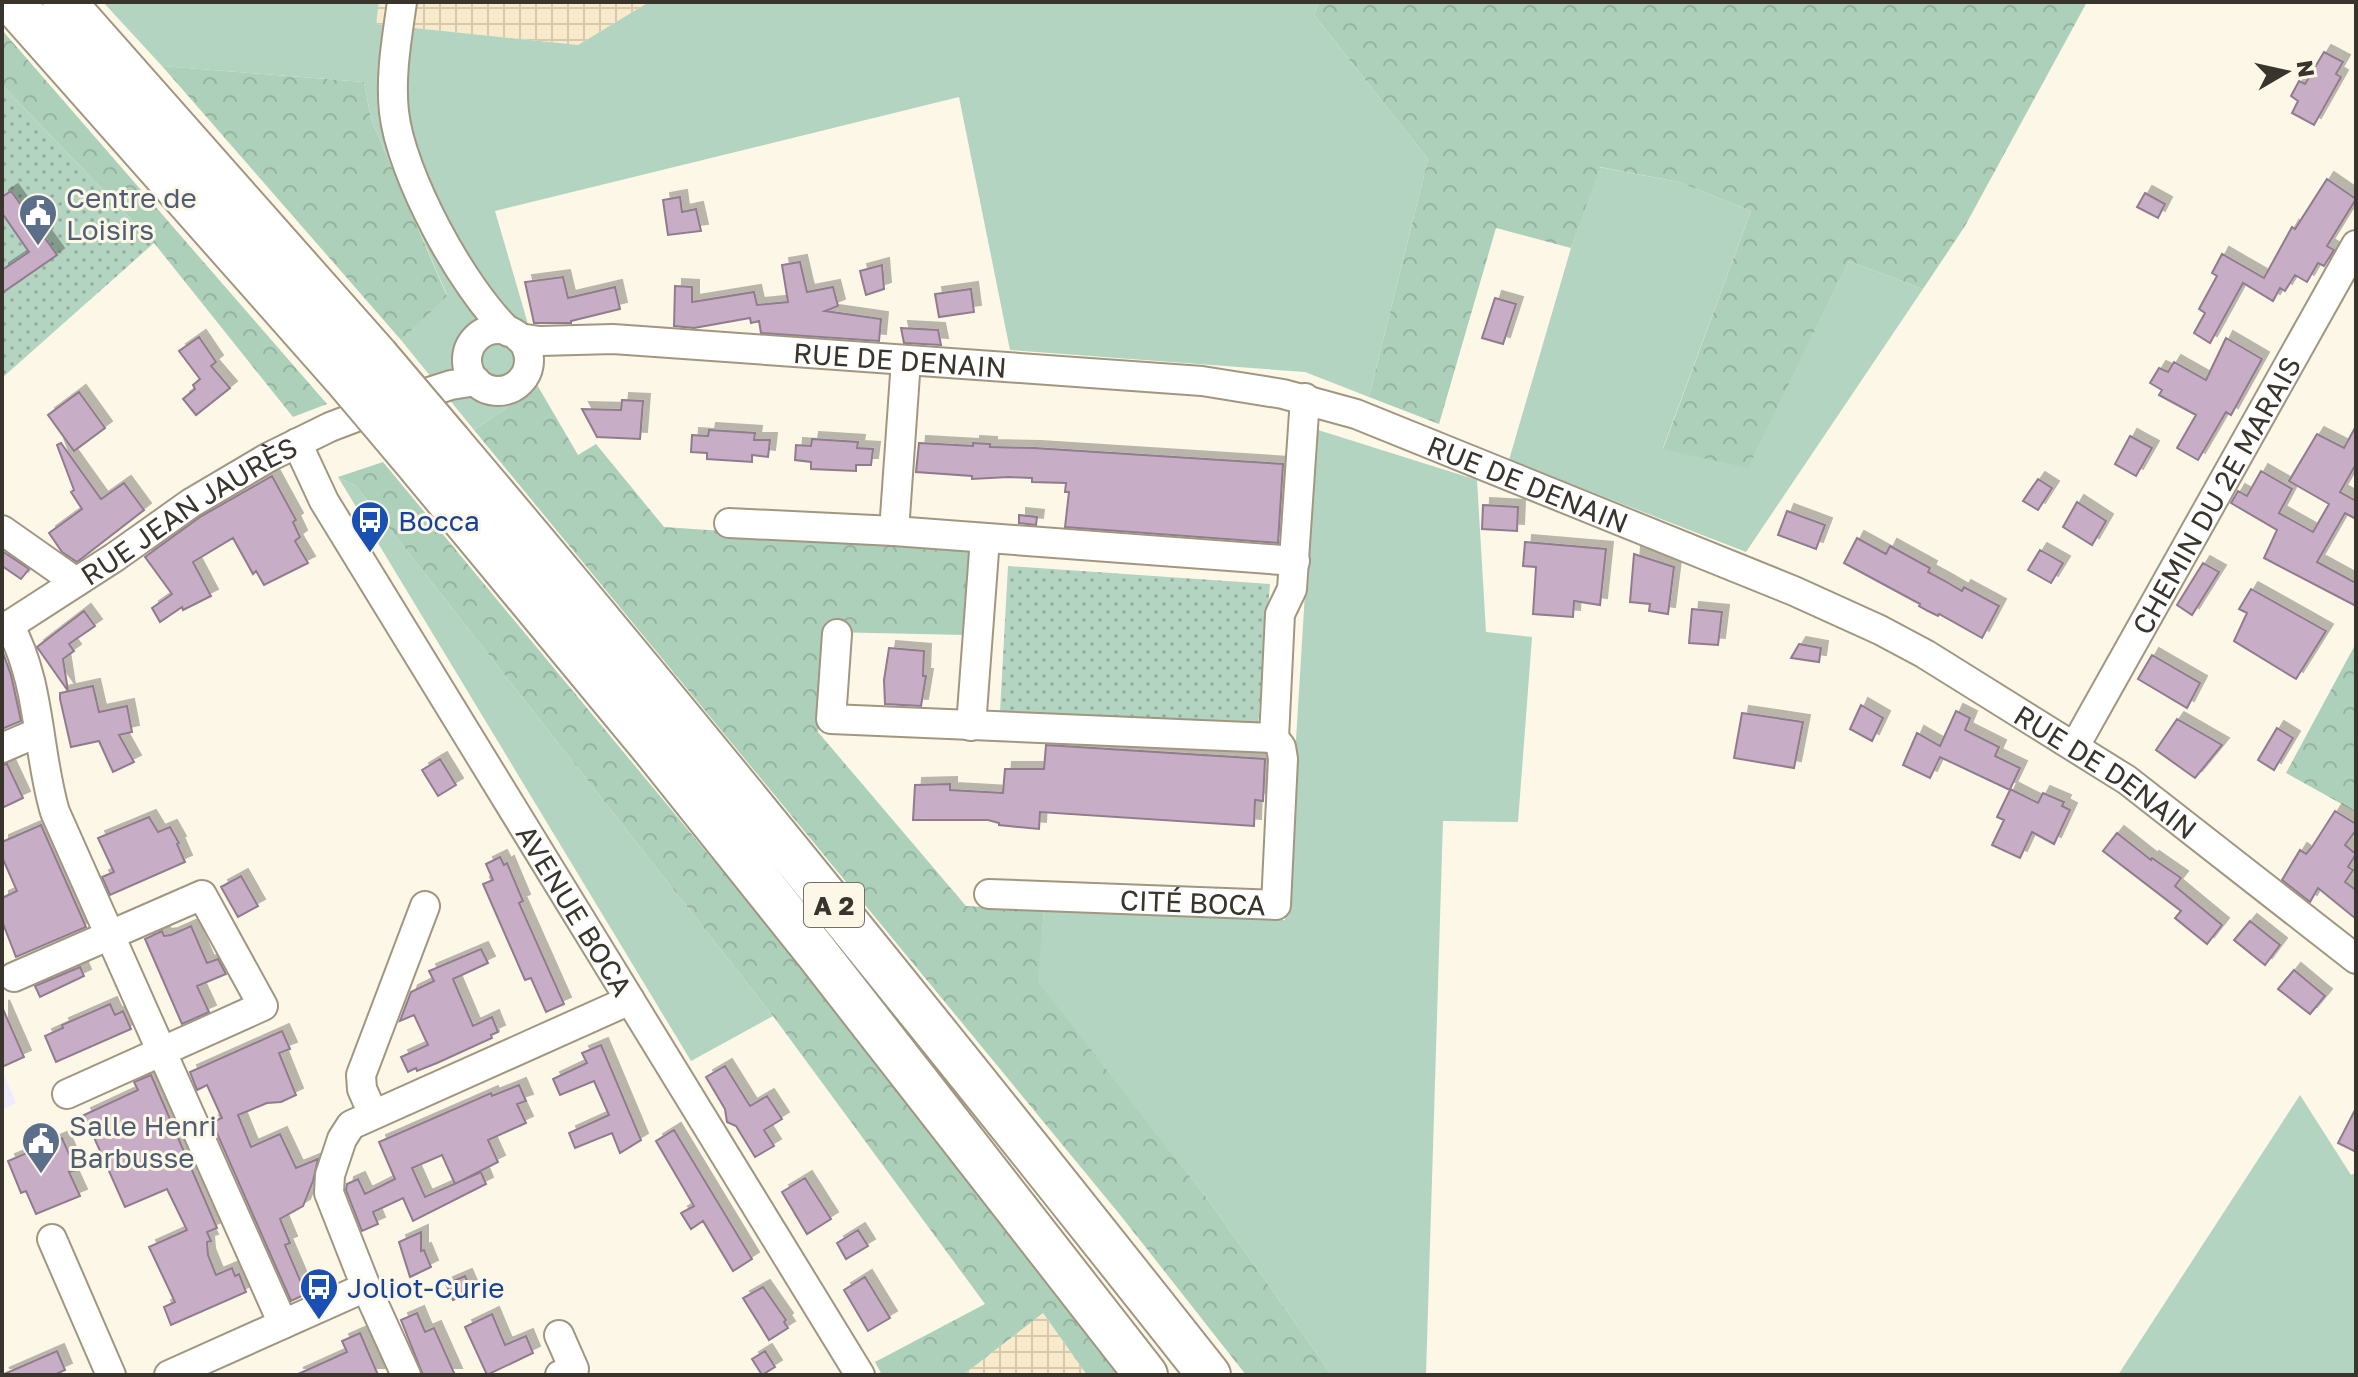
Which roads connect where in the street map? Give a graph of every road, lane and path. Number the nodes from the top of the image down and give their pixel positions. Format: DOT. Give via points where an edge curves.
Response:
graph roads {
  1 [pos="12,2"];
  2 [pos="64,2"];
  3 [pos="402,2"];
  4 [pos="2356,245"];
  5 [pos="453,258"];
  6 [pos="514,335"];
  7 [pos="587,341"];
  8 [pos="470,349"];
  9 [pos="906,360"];
  10 [pos="361,366"];
  11 [pos="526,372"];
  12 [pos="476,381"];
  13 [pos="1305,398"];
  14 [pos="385,406"];
  15 [pos="297,443"];
  16 [pos="435,454"];
  17 [pos="729,523"];
  18 [pos="2,530"];
  19 [pos="894,531"];
  20 [pos="985,538"];
  21 [pos="1295,561"];
  22 [pos="76,582"];
  23 [pos="5,628"];
  24 [pos="837,634"];
  25 [pos="971,726"];
  26 [pos="39,732"];
  27 [pos="1274,738"];
  28 [pos="2075,746"];
  29 [pos="2,748"];
  30 [pos="989,894"];
  31 [pos="425,906"];
  32 [pos="110,935"];
  33 [pos="2356,959"];
  34 [pos="14,977"];
  35 [pos="630,1000"];
  36 [pos="162,1052"];
  37 [pos="67,1094"];
  38 [pos="373,1114"];
  39 [pos="52,1239"];
  40 [pos="366,1287"];
  41 [pos="283,1324"];
  42 [pos="559,1335"];
  43 [pos="197,1369"];
  44 [pos="111,1375"];
  45 [pos="169,1375"];
  46 [pos="406,1375"];
  47 [pos="560,1375"];
  48 [pos="860,1375"];
  49 [pos="1146,1375"];
  50 [pos="1209,1375"];
  1 -- 10 [label="highway, A 2"];
  2 -- 10 [label="highway, A 2"];
  3 -- 5 [label="street" via="393,83 397,131"];
  4 -- 28 [label="street, CHEMIN DU 2E MARAIS"];
  5 -- 6 [label="street"];
  5 -- 8 [label="street" via="465,298"];
  6 -- 7 [label="street, RUE DE DENAIN"];
  6 -- 8 [label="street" via="490,330"];
  6 -- 11 [label="street" via="528,354"];
  7 -- 9 [label="street, RUE DE DENAIN"];
  7 -- 11 [label="street, RUE DE DENAIN"];
  8 -- 12 [label="street" via="469,370"];
  8 -- 14 [label="street, RUE JEAN JAURÈS" via="442,374"];
  9 -- 13 [label="street, RUE DE DENAIN" via="1202,381"];
  9 -- 19 [label="street"];
  10 -- 16 [label="highway, A 2, bridge"];
  11 -- 12 [label="street" via="501,391"];
  12 -- 14 [label="street, RUE JEAN JAURÈS"];
  13 -- 21 [label="street, CITÉ BOCA"];
  13 -- 28 [label="street, RUE DE DENAIN" via="1406,433 1813,599 1936,660"];
  14 -- 15 [label="street, RUE JEAN JAURÈS"];
  15 -- 22 [label="street, RUE JEAN JAURÈS" via="199,498"];
  15 -- 35 [label="street, AVENUE BOCA" via="324,501"];
  16 -- 49 [label="highway, A 2" via="758,879"];
  16 -- 50 [label="highway, A 2" via="726,772"];
  17 -- 19 [label="street"];
  18 -- 22 [label="street"];
  19 -- 20 [label="street"];
  20 -- 21 [label="street"];
  20 -- 25 [label="street"];
  21 -- 27 [label="street, CITÉ BOCA" via="1291,595 1280,614"];
  22 -- 23 [label="street, RUE JEAN JAURÈS"];
  23 -- 26 [label="street" via="23,658"];
  24 -- 25 [label="street" via="831,719"];
  25 -- 27 [label="street"];
  26 -- 29 [label="street"];
  26 -- 32 [label="street" via="55,812"];
  27 -- 30 [label="street, CITÉ BOCA" via="1283,759 1276,905"];
  28 -- 33 [label="street, RUE DE DENAIN" via="2160,804"];
  31 -- 38 [label="street" via="361,1075"];
  32 -- 34 [label="street"];
  32 -- 36 [label="street"];
  32 -- 36 [label="street" via="202,895 263,1006"];
  35 -- 38 [label="street"];
  35 -- 48 [label="street, AVENUE BOCA"];
  36 -- 37 [label="street"];
  36 -- 41 [label="street"];
  38 -- 40 [label="street" via="346,1131 328,1184"];
  39 -- 44 [label="street"];
  40 -- 41 [label="street"];
  40 -- 46 [label="street"];
  41 -- 43 [label="street"];
  42 -- 47 [label="street" via="574,1369"];
  43 -- 45 [label="street"];
}
